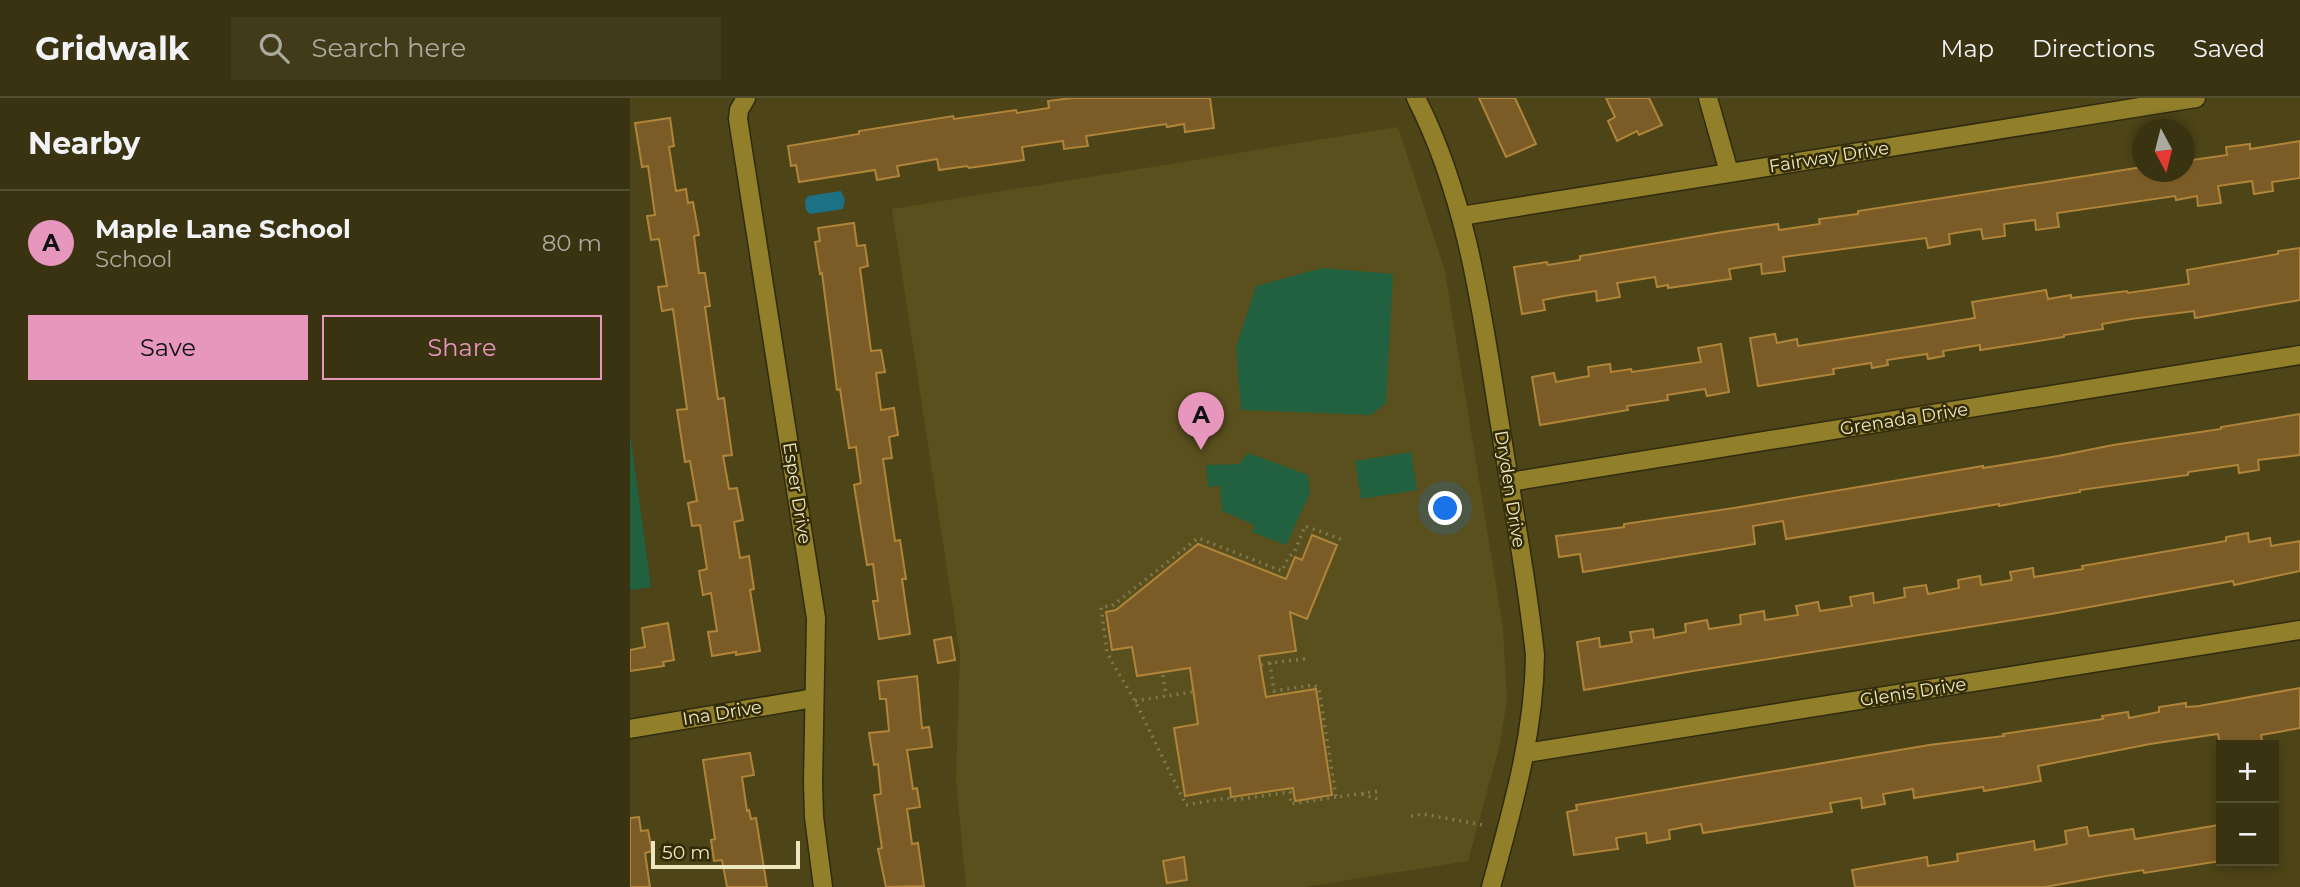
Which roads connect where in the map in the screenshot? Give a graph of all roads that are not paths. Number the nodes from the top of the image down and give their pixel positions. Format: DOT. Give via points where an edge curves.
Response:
graph roads {
  1 [pos="1416,98"];
  2 [pos="1708,98"];
  3 [pos="2196,98"];
  4 [pos="744,100"];
  5 [pos="1729,172"];
  6 [pos="1461,216"];
  7 [pos="2300,355"];
  8 [pos="1509,482"];
  9 [pos="2300,630"];
  10 [pos="814,698"];
  11 [pos="630,729"];
  12 [pos="1526,753"];
  13 [pos="823,887"];
  14 [pos="1491,887"];
  1 -- 6 [label="street, Dryden Drive" via="1442,155"];
  2 -- 5 [label="street"];
  3 -- 5 [label="street, Fairway Drive"];
  4 -- 10 [label="street, Esper Drive" via="738,119 813,597 817,642"];
  5 -- 6 [label="street, Fairway Drive"];
  6 -- 8 [label="street, Dryden Drive"];
  7 -- 8 [label="street, Grenada Drive"];
  8 -- 12 [label="street, Dryden Drive" via="1535,656"];
  9 -- 12 [label="street, Glenis Drive"];
  10 -- 11 [label="street, Ina Drive"];
  10 -- 13 [label="street, Esper Drive" via="814,817"];
  12 -- 14 [label="street, Dryden Drive"];
}
